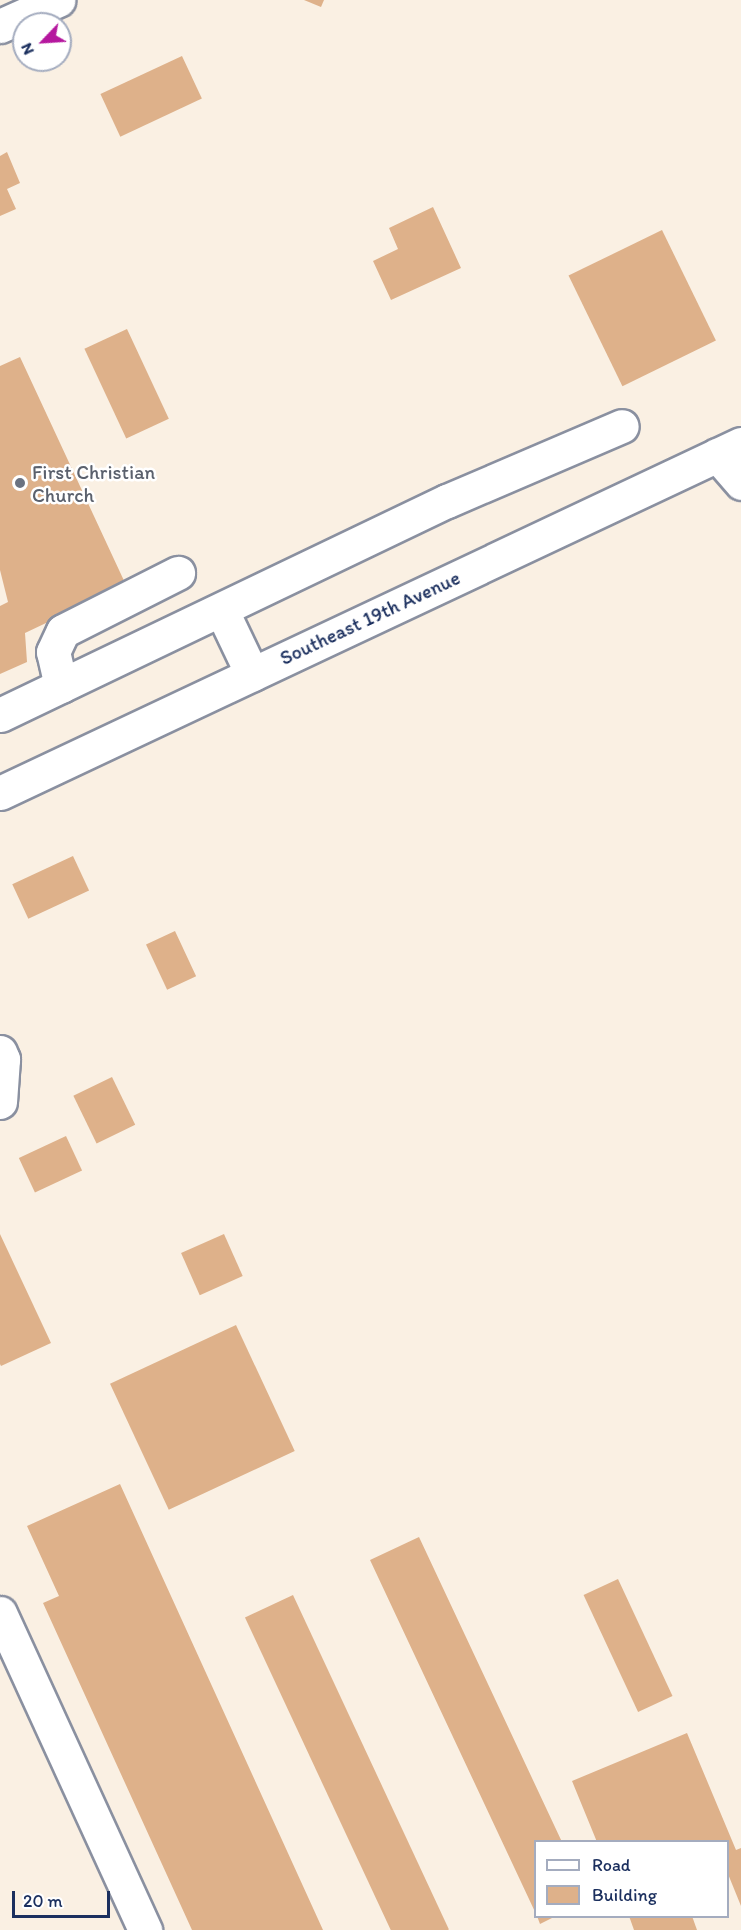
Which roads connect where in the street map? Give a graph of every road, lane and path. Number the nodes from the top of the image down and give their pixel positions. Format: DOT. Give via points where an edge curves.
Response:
graph roads {
  1 [pos="57,0"];
  2 [pos="0,26"];
  3 [pos="622,426"];
  4 [pos="729,449"];
  5 [pos="741,483"];
  6 [pos="178,573"];
  7 [pos="222,611"];
  8 [pos="252,674"];
  9 [pos="61,686"];
  10 [pos="0,715"];
  11 [pos="0,793"];
  12 [pos="0,1052"];
  13 [pos="0,1102"];
  14 [pos="0,1613"];
  15 [pos="145,1930"];
  1 -- 2 [label="street"];
  3 -- 7 [label="street" via="447,501"];
  4 -- 5 [label="street"];
  4 -- 8 [label="street, Southeast 19th Avenue"];
  6 -- 9 [label="street" via="63,631 53,652"];
  7 -- 8 [label="street"];
  7 -- 9 [label="street"];
  8 -- 11 [label="street, Southeast 19th Avenue"];
  9 -- 10 [label="street"];
  12 -- 13 [label="street"];
  14 -- 15 [label="street"];
}
